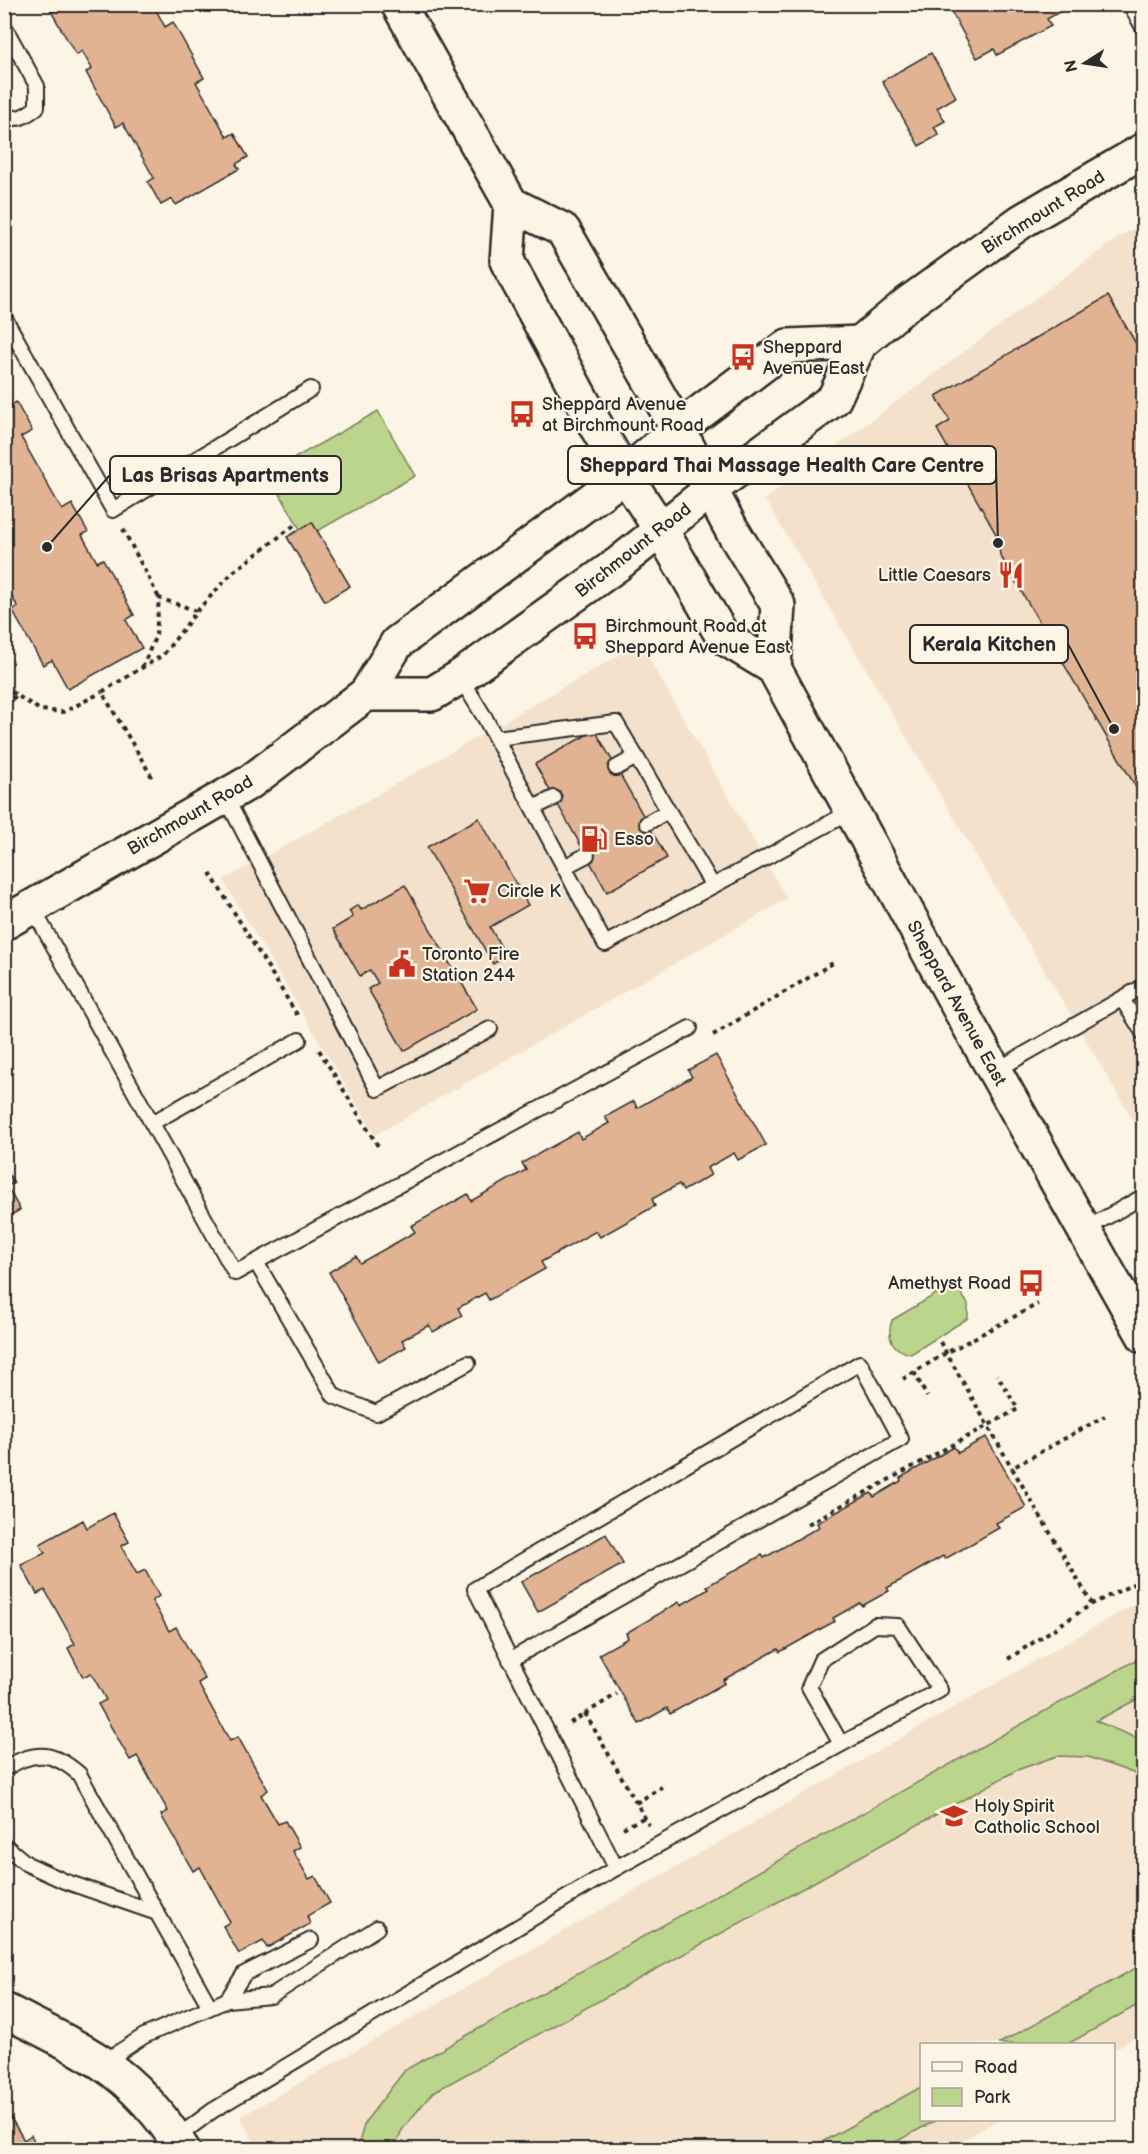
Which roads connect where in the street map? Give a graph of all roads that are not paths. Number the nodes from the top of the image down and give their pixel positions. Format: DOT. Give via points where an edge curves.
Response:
graph roads {
  1 [pos="398,4"];
  2 [pos="1130,4"];
  3 [pos="4,26"];
  4 [pos="1143,29"];
  5 [pos="4,114"];
  6 [pos="1143,150"];
  7 [pos="511,204"];
  8 [pos="4,317"];
  9 [pos="860,343"];
  10 [pos="311,389"];
  11 [pos="678,429"];
  12 [pos="624,475"];
  13 [pos="710,490"];
  14 [pos="661,530"];
  15 [pos="774,668"];
  16 [pos="460,677"];
  17 [pos="366,694"];
  18 [pos="496,738"];
  19 [pos="636,757"];
  20 [pos="616,768"];
  21 [pos="225,796"];
  22 [pos="554,798"];
  23 [pos="533,808"];
  24 [pos="668,811"];
  25 [pos="852,811"];
  26 [pos="647,823"];
  27 [pos="586,855"];
  28 [pos="564,867"];
  29 [pos="713,886"];
  30 [pos="18,915"];
  31 [pos="1143,986"];
  32 [pos="1122,999"];
  33 [pos="690,1028"];
  34 [pos="490,1029"];
  35 [pos="1143,1034"];
  36 [pos="299,1040"];
  37 [pos="995,1071"];
  38 [pos="152,1123"];
  39 [pos="1143,1196"];
  40 [pos="1084,1230"];
  41 [pos="256,1262"];
  42 [pos="1143,1336"];
  43 [pos="468,1363"];
  44 [pos="510,1660"];
  45 [pos="841,1744"];
  46 [pos="4,1769"];
  47 [pos="4,1845"];
  48 [pos="616,1868"];
  49 [pos="157,1913"];
  50 [pos="377,1928"];
  51 [pos="311,1940"];
  52 [pos="227,2000"];
  53 [pos="210,2007"];
  54 [pos="4,2010"];
  55 [pos="102,2063"];
  56 [pos="180,2144"];
  1 -- 7 [label="main road"];
  2 -- 4 [label="lane"];
  3 -- 5 [label="lane" via="38,86 37,107 23,117 10,118"];
  6 -- 9 [label="main road, Birchmount Road" via="1022,220"];
  7 -- 11 [label="main road" via="563,230"];
  7 -- 12 [label="main road" via="507,261"];
  8 -- 10 [label="lane" via="113,510"];
  9 -- 11 [label="main road, Birchmount Road" via="788,346"];
  9 -- 13 [label="main road, Birchmount Road" via="834,399"];
  11 -- 12 [label="main road, Birchmount Road"];
  11 -- 13 [label="main road"];
  12 -- 14 [label="main road"];
  12 -- 17 [label="main road, Birchmount Road" via="397,643"];
  13 -- 14 [label="main road, Birchmount Road"];
  13 -- 15 [label="main road" via="778,605"];
  14 -- 15 [label="main road" via="723,637"];
  14 -- 16 [label="main road, Birchmount Road"];
  15 -- 25 [label="main road, Sheppard Avenue East"];
  16 -- 17 [label="main road, Birchmount Road" via="432,694"];
  16 -- 18 [label="lane"];
  17 -- 21 [label="main road, Birchmount Road" via="250,782"];
  18 -- 19 [label="lane" via="616,723"];
  18 -- 23 [label="lane"];
  19 -- 20 [label="lane"];
  19 -- 24 [label="lane"];
  21 -- 30 [label="main road, Birchmount Road"];
  21 -- 34 [label="lane" via="378,1089"];
  22 -- 23 [label="lane"];
  23 -- 28 [label="lane"];
  24 -- 26 [label="lane"];
  24 -- 29 [label="lane"];
  25 -- 29 [label="lane"];
  25 -- 37 [label="main road, Sheppard Avenue East"];
  27 -- 28 [label="lane"];
  28 -- 29 [label="lane" via="605,944"];
  30 -- 38 [label="lane"];
  31 -- 32 [label="lane"];
  32 -- 35 [label="lane"];
  32 -- 37 [label="lane"];
  33 -- 41 [label="lane"];
  36 -- 38 [label="lane"];
  37 -- 40 [label="main road, Sheppard Avenue East"];
  38 -- 41 [label="lane" via="235,1273"];
  39 -- 40 [label="lane"];
  40 -- 42 [label="main road, Sheppard Avenue East"];
  41 -- 43 [label="lane" via="334,1396 376,1413"];
  44 -- 44 [label="lane" via="475,1589 860,1363 901,1440"];
  44 -- 48 [label="lane"];
  45 -- 45 [label="lane" via="940,1690 898,1626 875,1625 821,1660 809,1687"];
  45 -- 48 [label="lane"];
  46 -- 49 [label="lane" via="25,1757 45,1756 65,1761 79,1774"];
  47 -- 49 [label="lane" via="27,1864 64,1881"];
  48 -- 56 [label="lane" via="213,2111"];
  49 -- 53 [label="lane"];
  50 -- 52 [label="lane" via="271,1996"];
  51 -- 52 [label="lane" via="244,1974"];
  52 -- 53 [label="lane"];
  53 -- 55 [label="lane" via="144,2036"];
  54 -- 55 [label="main road"];
  55 -- 56 [label="main road" via="152,2108"];
}
